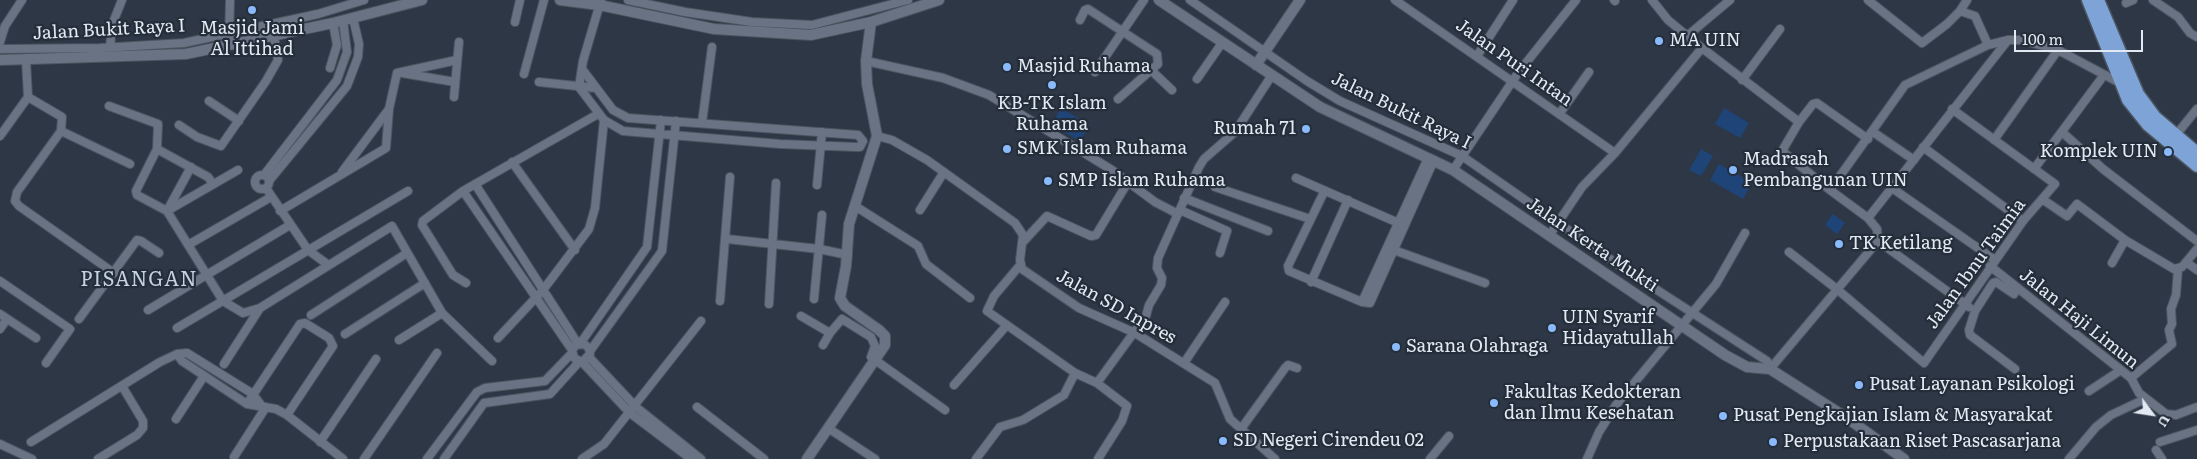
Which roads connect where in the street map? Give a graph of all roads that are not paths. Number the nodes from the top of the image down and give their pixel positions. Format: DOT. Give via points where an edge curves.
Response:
graph roads {
  1 [pos="22,0"];
  2 [pos="122,0"];
  3 [pos="230,0"];
  4 [pos="422,0"];
  5 [pos="520,0"];
  6 [pos="544,0"];
  7 [pos="560,0"];
  8 [pos="628,0"];
  9 [pos="908,0"];
  10 [pos="939,0"];
  11 [pos="1144,0"];
  12 [pos="1159,0"];
  13 [pos="1190,0"];
  14 [pos="1300,0"];
  15 [pos="1395,0"];
  16 [pos="1412,0"];
  17 [pos="1513,0"];
  18 [pos="1576,0"];
  19 [pos="1652,0"];
  20 [pos="1730,0"];
  21 [pos="1868,0"];
  22 [pos="1966,0"];
  23 [pos="2088,0"];
  24 [pos="2098,0"];
  25 [pos="2153,0"];
  26 [pos="600,2"];
  27 [pos="1407,7"];
  28 [pos="356,11"];
  29 [pos="1960,11"];
  30 [pos="683,17"];
  31 [pos="1080,20"];
  32 [pos="515,22"];
  33 [pos="871,22"];
  34 [pos="1780,29"];
  35 [pos="1123,30"];
  36 [pos="274,36"];
  37 [pos="1688,36"];
  38 [pos="2197,37"];
  39 [pos="229,40"];
  40 [pos="2008,40"];
  41 [pos="0,42"];
  42 [pos="459,42"];
  43 [pos="1222,43"];
  44 [pos="1988,45"];
  45 [pos="712,47"];
  46 [pos="110,48"];
  47 [pos="1702,48"];
  48 [pos="0,49"];
  49 [pos="2058,50"];
  50 [pos="100,52"];
  51 [pos="1477,56"];
  52 [pos="1261,58"];
  53 [pos="0,60"];
  54 [pos="26,60"];
  55 [pos="457,60"];
  56 [pos="866,60"];
  57 [pos="330,68"];
  58 [pos="582,68"];
  59 [pos="1152,71"];
  60 [pos="1095,72"];
  61 [pos="1589,72"];
  62 [pos="398,73"];
  63 [pos="524,74"];
  64 [pos="1272,75"];
  65 [pos="2104,75"];
  66 [pos="1197,79"];
  67 [pos="337,80"];
  68 [pos="1513,80"];
  69 [pos="1742,80"];
  70 [pos="455,82"];
  71 [pos="539,82"];
  72 [pos="2120,83"];
  73 [pos="347,86"];
  74 [pos="579,87"];
  75 [pos="596,88"];
  76 [pos="1172,90"];
  77 [pos="28,97"];
  78 [pos="454,97"];
  79 [pos="1118,99"];
  80 [pos="209,101"];
  81 [pos="109,106"];
  82 [pos="389,109"];
  83 [pos="1952,109"];
  84 [pos="2197,109"];
  85 [pos="1560,113"];
  86 [pos="598,114"];
  87 [pos="1384,119"];
  88 [pos="604,120"];
  89 [pos="661,120"];
  90 [pos="239,121"];
  91 [pos="676,121"];
  92 [pos="1799,122"];
  93 [pos="702,123"];
  94 [pos="179,125"];
  95 [pos="303,126"];
  96 [pos="61,131"];
  97 [pos="311,132"];
  98 [pos="822,132"];
  99 [pos="2062,132"];
  100 [pos="1378,133"];
  101 [pos="660,135"];
  102 [pos="1870,135"];
  103 [pos="2176,135"];
  104 [pos="0,136"];
  105 [pos="675,136"];
  106 [pos="877,136"];
  107 [pos="1994,140"];
  108 [pos="821,146"];
  109 [pos="1923,147"];
  110 [pos="157,149"];
  111 [pos="1615,153"];
  112 [pos="2197,153"];
  113 [pos="1462,156"];
  114 [pos="1431,159"];
  115 [pos="1914,160"];
  116 [pos="512,162"];
  117 [pos="130,164"];
  118 [pos="2197,166"];
  119 [pos="191,168"];
  120 [pos="2034,169"];
  121 [pos="238,170"];
  122 [pos="1453,170"];
  123 [pos="944,172"];
  124 [pos="340,174"];
  125 [pos="730,177"];
  126 [pos="1296,178"];
  127 [pos="266,182"];
  128 [pos="213,184"];
  129 [pos="475,184"];
  130 [pos="776,184"];
  131 [pos="817,185"];
  132 [pos="1506,187"];
  133 [pos="1125,188"];
  134 [pos="1215,188"];
  135 [pos="1892,188"];
  136 [pos="1830,190"];
  137 [pos="408,191"];
  138 [pos="463,191"];
  139 [pos="1324,192"];
  140 [pos="271,197"];
  141 [pos="1184,198"];
  142 [pos="2042,199"];
  143 [pos="1348,200"];
  144 [pos="1498,200"];
  145 [pos="855,206"];
  146 [pos="920,210"];
  147 [pos="167,211"];
  148 [pos="280,211"];
  149 [pos="1179,212"];
  150 [pos="822,215"];
  151 [pos="1868,218"];
  152 [pos="1310,219"];
  153 [pos="2023,221"];
  154 [pos="1402,224"];
  155 [pos="1561,225"];
  156 [pos="290,226"];
  157 [pos="504,230"];
  158 [pos="1268,231"];
  159 [pos="1745,233"];
  160 [pos="494,236"];
  161 [pos="1552,238"];
  162 [pos="727,239"];
  163 [pos="2125,240"];
  164 [pos="1878,241"];
  165 [pos="2197,241"];
  166 [pos="1022,243"];
  167 [pos="772,244"];
  168 [pos="188,246"];
  169 [pos="1391,248"];
  170 [pos="820,249"];
  171 [pos="2197,249"];
  172 [pos="308,250"];
  173 [pos="575,250"];
  174 [pos="1789,252"];
  175 [pos="159,253"];
  176 [pos="407,253"];
  177 [pos="1220,253"];
  178 [pos="848,255"];
  179 [pos="2186,262"];
  180 [pos="1993,263"];
  181 [pos="2112,263"];
  182 [pos="328,264"];
  183 [pos="1021,264"];
  184 [pos="2178,269"];
  185 [pos="2197,270"];
  186 [pos="114,273"];
  187 [pos="205,274"];
  188 [pos="0,281"];
  189 [pos="1311,282"];
  190 [pos="425,283"];
  191 [pos="466,283"];
  192 [pos="1485,283"];
  193 [pos="543,290"];
  194 [pos="1838,290"];
  195 [pos="2014,294"];
  196 [pos="536,298"];
  197 [pos="970,298"];
  198 [pos="814,299"];
  199 [pos="223,301"];
  200 [pos="720,301"];
  201 [pos="1225,302"];
  202 [pos="769,304"];
  203 [pos="1965,304"];
  204 [pos="260,308"];
  205 [pos="148,310"];
  206 [pos="1975,312"];
  207 [pos="243,313"];
  208 [pos="442,313"];
  209 [pos="1692,313"];
  210 [pos="311,315"];
  211 [pos="801,316"];
  212 [pos="4,317"];
  213 [pos="79,319"];
  214 [pos="701,321"];
  215 [pos="1684,324"];
  216 [pos="1006,325"];
  217 [pos="177,328"];
  218 [pos="246,329"];
  219 [pos="0,330"];
  220 [pos="830,333"];
  221 [pos="1135,333"];
  222 [pos="345,334"];
  223 [pos="36,338"];
  224 [pos="498,338"];
  225 [pos="399,340"];
  226 [pos="579,344"];
  227 [pos="823,345"];
  228 [pos="572,351"];
  229 [pos="437,353"];
  230 [pos="177,354"];
  231 [pos="585,358"];
  232 [pos="376,359"];
  233 [pos="492,361"];
  234 [pos="876,361"];
  235 [pos="46,363"];
  236 [pos="1184,363"];
  237 [pos="224,364"];
  238 [pos="1297,368"];
  239 [pos="1770,369"];
  240 [pos="2015,369"];
  241 [pos="2121,370"];
  242 [pos="1075,373"];
  243 [pos="204,376"];
  244 [pos="2131,378"];
  245 [pos="1097,383"];
  246 [pos="954,385"];
  247 [pos="122,386"];
  248 [pos="485,388"];
  249 [pos="2088,391"];
  250 [pos="253,394"];
  251 [pos="2145,399"];
  252 [pos="490,401"];
  253 [pos="247,404"];
  254 [pos="264,406"];
  255 [pos="697,407"];
  256 [pos="2197,407"];
  257 [pos="633,410"];
  258 [pos="945,410"];
  259 [pos="287,415"];
  260 [pos="176,419"];
  261 [pos="828,428"];
  262 [pos="1241,429"];
  263 [pos="2197,430"];
  264 [pos="1449,436"];
  265 [pos="32,442"];
  266 [pos="320,442"];
  267 [pos="2160,442"];
  268 [pos="0,444"];
  269 [pos="2156,450"];
  270 [pos="234,456"];
  271 [pos="30,458"];
  272 [pos="447,458"];
  273 [pos="98,459"];
  274 [pos="343,459"];
  275 [pos="364,459"];
  276 [pos="427,459"];
  277 [pos="582,459"];
  278 [pos="691,459"];
  279 [pos="701,459"];
  280 [pos="764,459"];
  281 [pos="807,459"];
  282 [pos="875,459"];
  283 [pos="977,459"];
  284 [pos="1098,459"];
  285 [pos="1275,459"];
  286 [pos="1430,459"];
  287 [pos="1587,459"];
  288 [pos="1904,459"];
  289 [pos="2069,459"];
  290 [pos="2162,459"];
  1 -- 41 [label="street" via="5,26"];
  2 -- 46 [label="street" via="112,25"];
  3 -- 39 [label="street"];
  4 -- 28 [label="street"];
  5 -- 32 [label="street"];
  6 -- 63 [label="street"];
  7 -- 26 [label="street"];
  8 -- 30 [label="street"];
  9 -- 30 [label="street" via="812,25"];
  10 -- 33 [label="street"];
  11 -- 35 [label="street"];
  12 -- 43 [label="street, Jalan Kerta Mukti"];
  13 -- 52 [label="street, Jalan Bukit Raya I"];
  14 -- 52 [label="street"];
  15 -- 27 [label="street, Jalan Puri Intan"];
  16 -- 27 [label="street"];
  17 -- 51 [label="street"];
  18 -- 68 [label="street"];
  19 -- 37 [label="street" via="1668,20"];
  20 -- 37 [label="street"];
  21 -- 29 [label="street" via="1922,43"];
  22 -- 29 [label="street"];
  23 -- 72 [label="highway"];
  24 -- 103 [label="highway" via="2138,94 2155,117"];
  25 -- 38 [label="street" via="2178,17"];
  26 -- 30 [label="street"];
  26 -- 58 [label="street"];
  27 -- 51 [label="street, Jalan Puri Intan"];
  28 -- 36 [label="street"];
  28 -- 39 [label="street, Jalan Bukit Raya I" via="318,14"];
  28 -- 57 [label="street" via="337,46"];
  28 -- 67 [label="street"];
  28 -- 73 [label="street" via="358,56"];
  29 -- 44 [label="street" via="1975,16"];
  30 -- 33 [label="street" via="714,29 811,35"];
  31 -- 35 [label="street" via="1088,9"];
  33 -- 56 [label="street"];
  34 -- 69 [label="street"];
  35 -- 59 [label="street" via="1157,54 1158,64"];
  35 -- 60 [label="street"];
  36 -- 39 [label="street"];
  36 -- 90 [label="street" via="278,60"];
  37 -- 47 [label="street"];
  39 -- 46 [label="street, Jalan Bukit Raya I"];
  39 -- 50 [label="street" via="186,54"];
  40 -- 44 [label="street"];
  40 -- 49 [label="street" via="2021,40"];
  40 -- 83 [label="street"];
  42 -- 55 [label="street"];
  43 -- 52 [label="street, Jalan Kerta Mukti"];
  43 -- 66 [label="street"];
  44 -- 102 [label="street" via="1905,85"];
  45 -- 93 [label="street"];
  46 -- 50 [label="street, Jalan Bukit Raya I"];
  47 -- 69 [label="street"];
  47 -- 111 [label="street"];
  48 -- 50 [label="street, Jalan Bukit Raya I"];
  49 -- 65 [label="street"];
  49 -- 107 [label="street"];
  50 -- 54 [label="street"];
  51 -- 68 [label="street, Jalan Puri Intan"];
  52 -- 64 [label="street, Jalan Kerta Mukti"];
  52 -- 87 [label="street, Jalan Bukit Raya I" via="1340,101"];
  53 -- 54 [label="street"];
  54 -- 77 [label="street"];
  55 -- 62 [label="street"];
  55 -- 70 [label="street"];
  56 -- 106 [label="street" via="870,106"];
  56 -- 149 [label="street" via="943,78 989,95 1112,170 1155,202"];
  58 -- 74 [label="street"];
  58 -- 75 [label="street"];
  59 -- 76 [label="street"];
  59 -- 79 [label="street"];
  61 -- 85 [label="street"];
  62 -- 70 [label="street"];
  62 -- 82 [label="street"];
  64 -- 100 [label="street, Jalan Kerta Mukti" via="1320,107"];
  64 -- 141 [label="street" via="1235,132 1204,159"];
  65 -- 72 [label="street"];
  65 -- 99 [label="street"];
  67 -- 73 [label="street"];
  67 -- 95 [label="street"];
  68 -- 85 [label="street, Jalan Puri Intan"];
  68 -- 113 [label="street"];
  69 -- 92 [label="street"];
  70 -- 78 [label="street"];
  71 -- 74 [label="street"];
  72 -- 118 [label="highway" via="2128,100 2148,125"];
  73 -- 97 [label="street"];
  74 -- 75 [label="street"];
  74 -- 86 [label="street"];
  75 -- 89 [label="street" via="618,114 628,118"];
  77 -- 96 [label="street" via="62,117"];
  77 -- 104 [label="street"];
  80 -- 90 [label="street"];
  81 -- 110 [label="street" via="158,124"];
  82 -- 124 [label="street"];
  82 -- 124 [label="street" via="386,148"];
  83 -- 107 [label="street"];
  83 -- 109 [label="street"];
  84 -- 103 [label="street"];
  85 -- 111 [label="street, Jalan Puri Intan"];
  86 -- 88 [label="street"];
  86 -- 116 [label="street"];
  87 -- 100 [label="street"];
  87 -- 113 [label="street, Jalan Bukit Raya I"];
  88 -- 101 [label="street" via="623,130"];
  88 -- 173 [label="street" via="595,208 589,229"];
  89 -- 91 [label="street"];
  89 -- 101 [label="street"];
  90 -- 94 [label="street" via="222,146 197,137"];
  91 -- 93 [label="street"];
  91 -- 105 [label="street"];
  92 -- 102 [label="street" via="1817,103"];
  92 -- 136 [label="street" via="1782,151"];
  93 -- 98 [label="street"];
  95 -- 97 [label="street"];
  95 -- 127 [label="street"];
  96 -- 117 [label="street"];
  96 -- 186 [label="street" via="17,192 15,201"];
  97 -- 127 [label="street"];
  98 -- 108 [label="street"];
  98 -- 108 [label="street" via="858,135 863,141 860,147"];
  99 -- 120 [label="street"];
  99 -- 165 [label="street" via="2103,169"];
  100 -- 114 [label="street, Jalan Kerta Mukti"];
  101 -- 105 [label="street"];
  101 -- 226 [label="street" via="647,247"];
  102 -- 115 [label="street"];
  102 -- 136 [label="street"];
  103 -- 112 [label="highway"];
  105 -- 108 [label="street"];
  105 -- 231 [label="street" via="662,251"];
  106 -- 123 [label="street" via="914,151"];
  106 -- 145 [label="street"];
  107 -- 120 [label="street"];
  108 -- 131 [label="street"];
  109 -- 115 [label="street"];
  109 -- 153 [label="street"];
  110 -- 119 [label="street"];
  110 -- 147 [label="street" via="136,191 137,195"];
  111 -- 155 [label="street" via="1582,187"];
  113 -- 122 [label="street"];
  113 -- 132 [label="street, Jalan Bukit Raya I"];
  114 -- 122 [label="street, Jalan Kerta Mukti"];
  114 -- 154 [label="street"];
  115 -- 135 [label="street"];
  116 -- 129 [label="street"];
  116 -- 173 [label="street"];
  119 -- 128 [label="street" via="208,177"];
  119 -- 147 [label="street"];
  120 -- 142 [label="street, Jalan Ibnu Taimia" via="2055,184"];
  121 -- 128 [label="street"];
  122 -- 144 [label="street, Jalan Kerta Mukti"];
  123 -- 146 [label="street"];
  123 -- 166 [label="street" via="1014,223 1023,235"];
  124 -- 148 [label="street"];
  125 -- 162 [label="street"];
  126 -- 139 [label="street"];
  127 -- 140 [label="street"];
  128 -- 147 [label="street"];
  129 -- 138 [label="street"];
  129 -- 157 [label="street"];
  130 -- 167 [label="street"];
  132 -- 144 [label="street"];
  132 -- 155 [label="street, Jalan Bukit Raya I"];
  133 -- 166 [label="street" via="1096,235 1091,236 1047,216"];
  134 -- 152 [label="street"];
  135 -- 151 [label="street"];
  135 -- 180 [label="street, Jalan Haji Limun"];
  136 -- 151 [label="street"];
  137 -- 172 [label="street"];
  138 -- 160 [label="street"];
  138 -- 191 [label="street" via="422,223 454,275"];
  139 -- 143 [label="street"];
  139 -- 152 [label="street"];
  140 -- 148 [label="street"];
  140 -- 168 [label="street"];
  141 -- 149 [label="street"];
  141 -- 158 [label="street"];
  142 -- 153 [label="street, Jalan Ibnu Taimia"];
  142 -- 163 [label="street" via="2067,216 2077,204"];
  143 -- 154 [label="street"];
  143 -- 189 [label="street"];
  144 -- 161 [label="street, Jalan Kerta Mukti"];
  145 -- 178 [label="street" via="849,224"];
  145 -- 197 [label="street" via="918,246 926,264"];
  147 -- 168 [label="street"];
  148 -- 156 [label="street"];
  149 -- 177 [label="street" via="1227,231"];
  149 -- 221 [label="street" via="1158,258 1161,285"];
  150 -- 170 [label="street"];
  151 -- 164 [label="street" via="1877,229"];
  152 -- 189 [label="street" via="1288,266 1291,273"];
  153 -- 180 [label="street, Jalan Ibnu Taimia"];
  154 -- 169 [label="street"];
  155 -- 161 [label="street"];
  155 -- 209 [label="street, Jalan Bukit Raya I"];
  156 -- 172 [label="street"];
  156 -- 187 [label="street"];
  157 -- 160 [label="street"];
  157 -- 193 [label="street"];
  159 -- 209 [label="street" via="1722,275"];
  160 -- 196 [label="street"];
  161 -- 215 [label="street, Jalan Kerta Mukti"];
  162 -- 167 [label="street"];
  162 -- 200 [label="street"];
  163 -- 181 [label="street"];
  163 -- 184 [label="street"];
  164 -- 194 [label="street"];
  164 -- 203 [label="street"];
  166 -- 183 [label="street"];
  167 -- 170 [label="street"];
  167 -- 202 [label="street"];
  168 -- 187 [label="street"];
  169 -- 189 [label="street" via="1370,303"];
  169 -- 192 [label="street"];
  170 -- 178 [label="street"];
  170 -- 198 [label="street"];
  171 -- 179 [label="street"];
  172 -- 182 [label="street"];
  172 -- 199 [label="street"];
  173 -- 193 [label="street"];
  174 -- 194 [label="street"];
  175 -- 186 [label="street" via="137,240"];
  176 -- 182 [label="street" via="392,226"];
  176 -- 190 [label="street"];
  176 -- 210 [label="street"];
  178 -- 234 [label="street" via="840,298 845,306 885,336 885,345"];
  179 -- 184 [label="street"];
  179 -- 185 [label="street"];
  180 -- 203 [label="street, Jalan Ibnu Taimia"];
  180 -- 241 [label="street, Jalan Haji Limun"];
  182 -- 204 [label="street"];
  183 -- 216 [label="street" via="994,296 987,311"];
  183 -- 221 [label="street, Jalan SD Inpres" via="1022,269 1079,308"];
  184 -- 244 [label="street" via="2169,330 2172,344"];
  186 -- 213 [label="street"];
  187 -- 199 [label="street"];
  187 -- 205 [label="street"];
  188 -- 235 [label="street" via="70,329"];
  190 -- 208 [label="street"];
  190 -- 222 [label="street"];
  193 -- 196 [label="street"];
  193 -- 226 [label="street"];
  194 -- 203 [label="street, Jalan Ibnu Taimia" via="1924,363"];
  194 -- 239 [label="street"];
  195 -- 206 [label="street" via="1994,282"];
  196 -- 224 [label="street"];
  196 -- 228 [label="street"];
  199 -- 207 [label="street"];
  199 -- 217 [label="street"];
  201 -- 236 [label="street"];
  203 -- 206 [label="street"];
  204 -- 207 [label="street"];
  204 -- 218 [label="street"];
  206 -- 240 [label="street" via="1970,335"];
  207 -- 218 [label="street"];
  208 -- 225 [label="street"];
  208 -- 233 [label="street"];
  209 -- 215 [label="street"];
  209 -- 239 [label="street, Jalan Bukit Raya I" via="1767,361"];
  211 -- 220 [label="street"];
  212 -- 219 [label="street"];
  212 -- 223 [label="street"];
  214 -- 257 [label="street"];
  215 -- 239 [label="street, Jalan Kerta Mukti" via="1741,364 1754,369"];
  215 -- 287 [label="street" via="1616,405"];
  216 -- 242 [label="street"];
  216 -- 246 [label="street"];
  218 -- 237 [label="street"];
  220 -- 227 [label="street"];
  220 -- 234 [label="street" via="839,320 845,321 871,337 875,346 871,357"];
  221 -- 236 [label="street, Jalan SD Inpres"];
  221 -- 245 [label="street"];
  226 -- 228 [label="street"];
  226 -- 231 [label="street" via="587,345"];
  228 -- 231 [label="street" via="574,358"];
  228 -- 248 [label="street" via="545,381"];
  229 -- 275 [label="street"];
  230 -- 243 [label="street"];
  230 -- 247 [label="street"];
  230 -- 250 [label="street" via="187,353"];
  231 -- 252 [label="street" via="550,394"];
  231 -- 257 [label="street"];
  232 -- 266 [label="street"];
  234 -- 258 [label="street"];
  234 -- 261 [label="street"];
  236 -- 262 [label="street, Jalan SD Inpres" via="1215,383 1230,419"];
  238 -- 262 [label="street" via="1288,365 1285,368"];
  239 -- 288 [label="street, Jalan Kerta Mukti"];
  241 -- 244 [label="street, Jalan Haji Limun"];
  241 -- 249 [label="street"];
  242 -- 245 [label="street"];
  242 -- 283 [label="street" via="1064,395 1023,420 1000,427"];
  243 -- 253 [label="street"];
  243 -- 260 [label="street"];
  244 -- 251 [label="street, Jalan Haji Limun"];
  245 -- 284 [label="street" via="1127,406 1122,421"];
  247 -- 265 [label="street"];
  247 -- 273 [label="street" via="143,428"];
  248 -- 252 [label="street"];
  248 -- 276 [label="street" via="470,398"];
  250 -- 253 [label="street"];
  250 -- 254 [label="street"];
  250 -- 259 [label="street" via="300,324 305,323 329,338 333,346"];
  251 -- 256 [label="street, Jalan Haji Limun" via="2171,416"];
  251 -- 289 [label="street" via="2111,414"];
  252 -- 272 [label="street" via="479,408"];
  253 -- 254 [label="street"];
  254 -- 259 [label="street"];
  254 -- 270 [label="street"];
  255 -- 280 [label="street"];
  257 -- 277 [label="street" via="604,444"];
  257 -- 278 [label="street"];
  257 -- 279 [label="street"];
  259 -- 266 [label="street"];
  261 -- 281 [label="street"];
  261 -- 282 [label="street"];
  262 -- 285 [label="street, Jalan SD Inpres"];
  263 -- 267 [label="street"];
  264 -- 286 [label="street"];
  266 -- 274 [label="street"];
  268 -- 271 [label="street"];
  269 -- 290 [label="street"];
}
